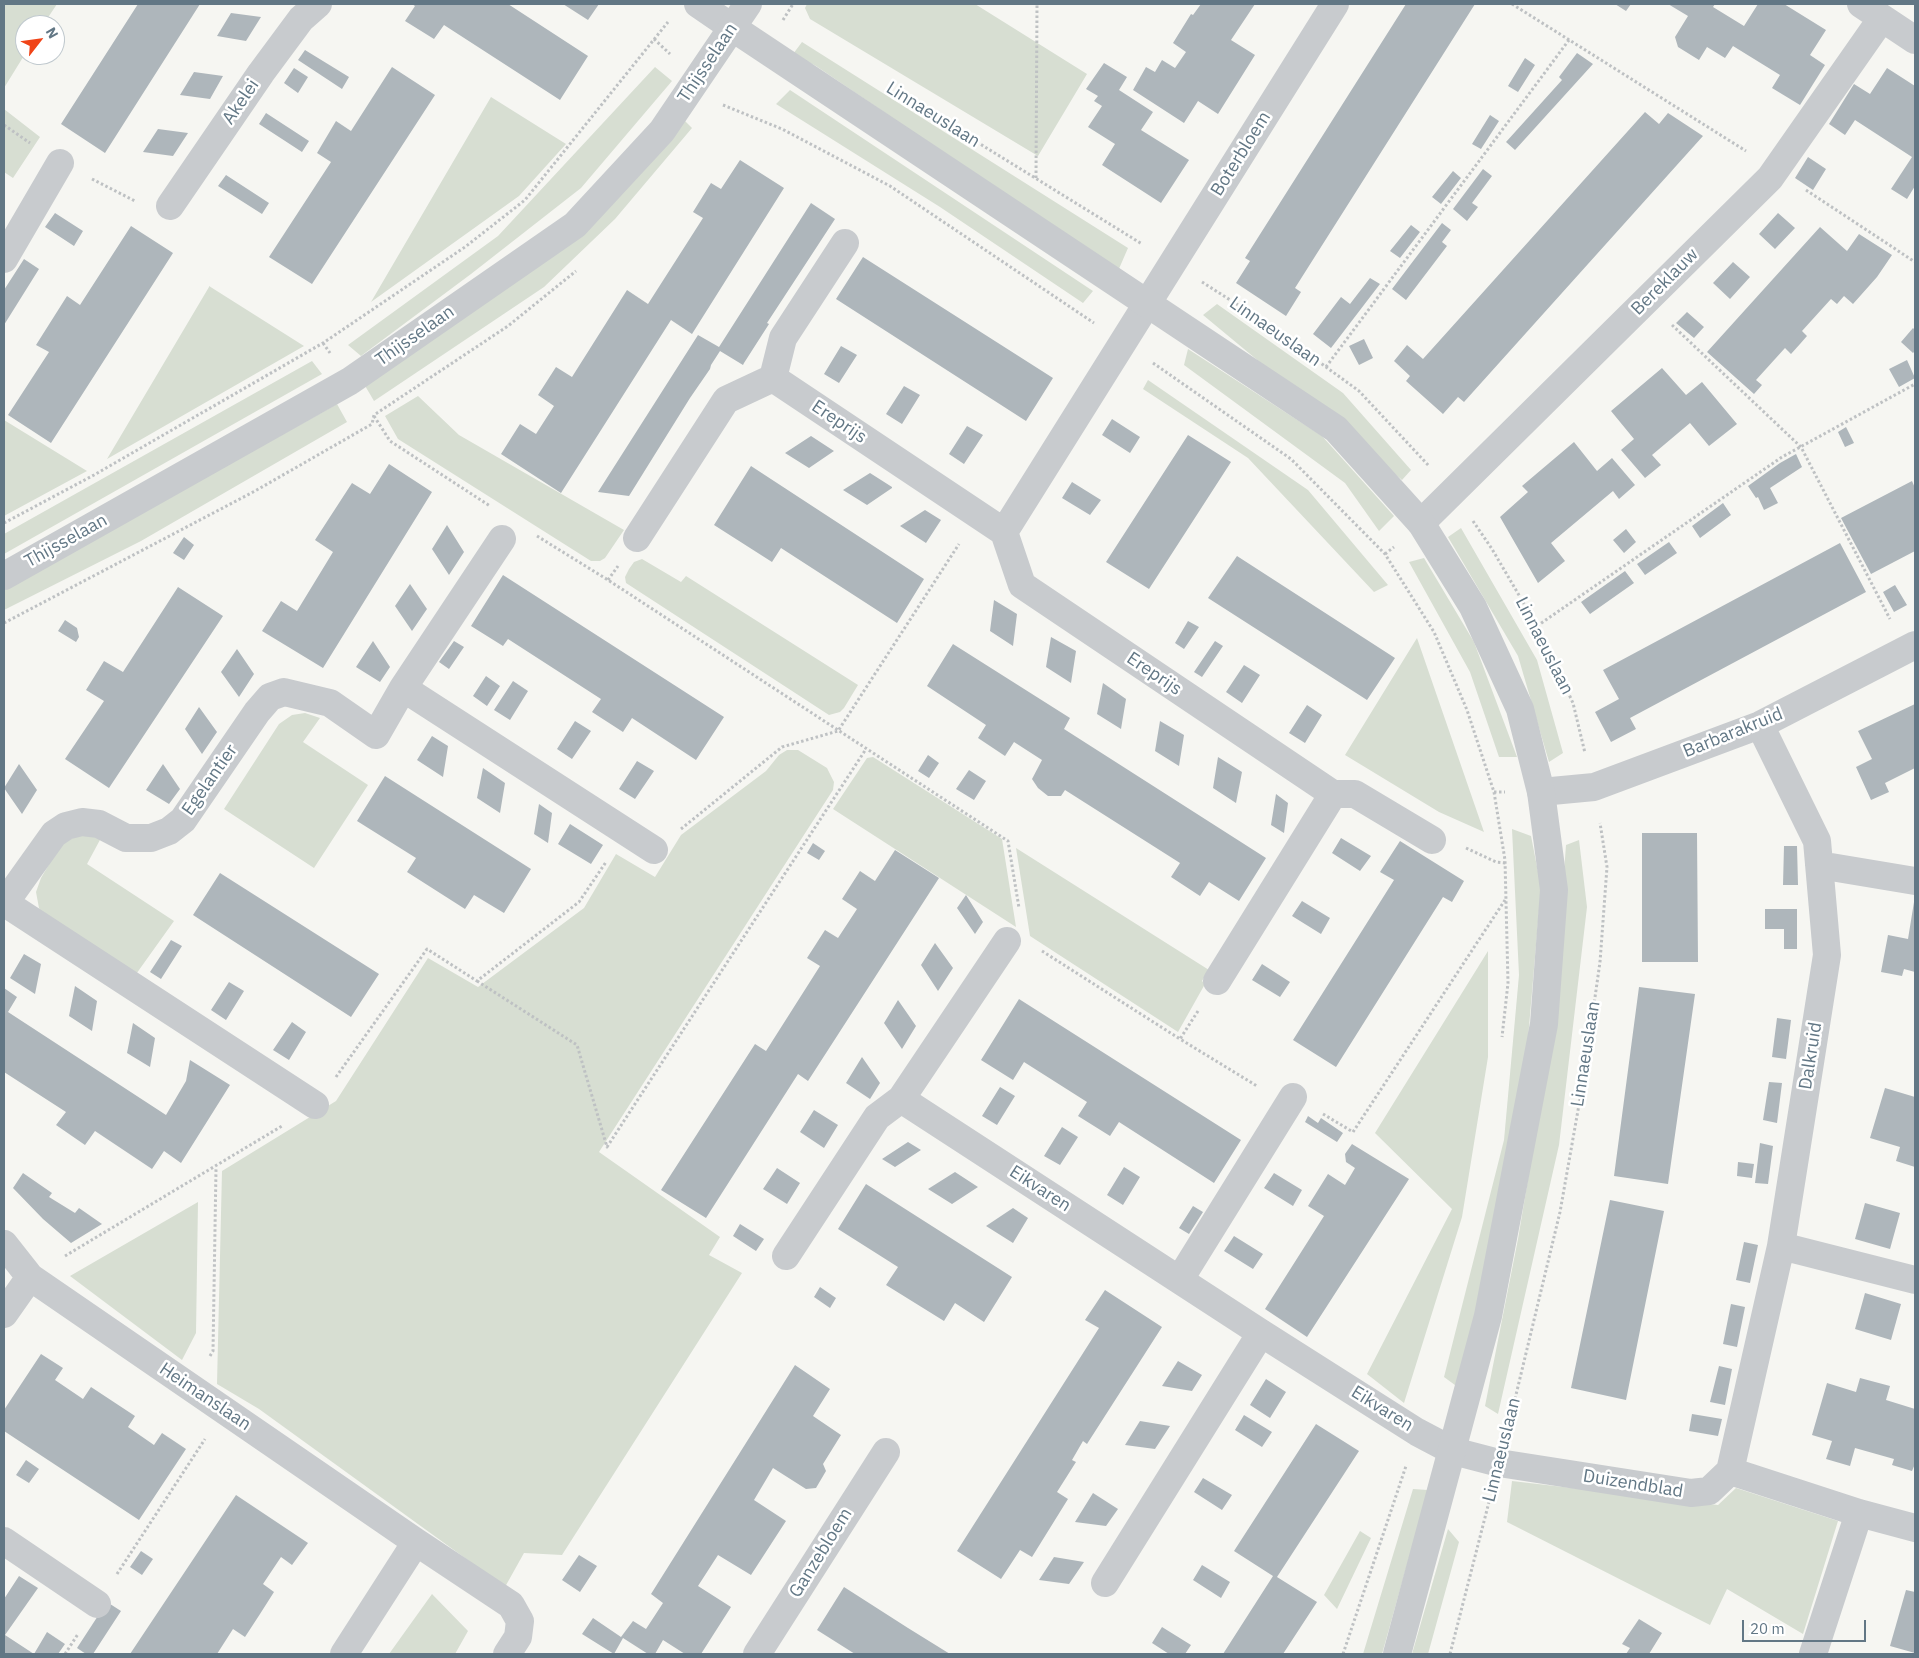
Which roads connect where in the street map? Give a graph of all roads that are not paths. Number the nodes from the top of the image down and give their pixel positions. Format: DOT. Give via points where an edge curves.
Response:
graph roads {
  1 [pos="318,4"];
  2 [pos="698,4"];
  3 [pos="748,4"];
  4 [pos="1335,4"];
  5 [pos="1872,11"];
  6 [pos="733,28"];
  7 [pos="1915,40"];
  8 [pos="60,162"];
  9 [pos="170,206"];
  10 [pos="845,243"];
  11 [pos="4,259"];
  12 [pos="1148,304"];
  13 [pos="773,378"];
  14 [pos="1421,523"];
  15 [pos="1004,532"];
  16 [pos="638,538"];
  17 [pos="502,539"];
  18 [pos="4,576"];
  19 [pos="1910,647"];
  20 [pos="403,688"];
  21 [pos="1760,725"];
  22 [pos="1541,792"];
  23 [pos="1333,794"];
  24 [pos="1432,840"];
  25 [pos="654,850"];
  26 [pos="1819,865"];
  27 [pos="1915,881"];
  28 [pos="4,904"];
  29 [pos="1014,939"];
  30 [pos="1218,981"];
  31 [pos="1293,1097"];
  32 [pos="901,1099"];
  33 [pos="315,1106"];
  34 [pos="4,1244"];
  35 [pos="1781,1246"];
  36 [pos="786,1256"];
  37 [pos="30,1277"];
  38 [pos="1180,1280"];
  39 [pos="1915,1280"];
  40 [pos="4,1314"];
  41 [pos="1261,1333"];
  42 [pos="1453,1451"];
  43 [pos="886,1452"];
  44 [pos="1730,1471"];
  45 [pos="1859,1513"];
  46 [pos="1915,1528"];
  47 [pos="4,1540"];
  48 [pos="416,1542"];
  49 [pos="1105,1583"];
  50 [pos="97,1604"];
  51 [pos="344,1654"];
  52 [pos="507,1654"];
  53 [pos="757,1654"];
  54 [pos="1398,1654"];
  55 [pos="1813,1654"];
  1 -- 9 [label="street, Akelei" via="300,19"];
  2 -- 6 [label="street"];
  3 -- 6 [label="street, Thijsselaan"];
  4 -- 12 [label="street, Boterbloem"];
  5 -- 7 [label="street"];
  5 -- 14 [label="street, Bereklauw" via="1770,178"];
  6 -- 12 [label="street, Linnaeuslaan"];
  6 -- 18 [label="street, Thijsselaan" via="662,131 574,226 350,381"];
  8 -- 11 [label="street"];
  10 -- 13 [label="street" via="782,338"];
  12 -- 14 [label="street, Linnaeuslaan" via="1336,430"];
  12 -- 15 [label="street"];
  13 -- 15 [label="street, Ereprijs"];
  13 -- 16 [label="street" via="726,400"];
  14 -- 22 [label="street, Linnaeuslaan" via="1473,607 1520,709"];
  15 -- 23 [label="street, Ereprijs" via="1022,585"];
  17 -- 20 [label="street, Egelantier"];
  19 -- 21 [label="street, Barbarakruid"];
  20 -- 25 [label="street"];
  20 -- 28 [label="street, Egelantier" via="376,735 330,703 284,692 270,697 183,820 169,831 152,838 126,838 99,824 82,822 66,826 54,834"];
  21 -- 22 [label="street, Barbarakruid" via="1594,787"];
  21 -- 26 [label="street, Dalkruid" via="1817,841"];
  22 -- 42 [label="street, Linnaeuslaan" via="1554,890 1544,1024 1488,1316"];
  23 -- 24 [label="street" via="1355,794"];
  23 -- 30 [label="street"];
  26 -- 27 [label="street"];
  26 -- 35 [label="street, Dalkruid" via="1828,955"];
  28 -- 33 [label="street, Egelantier"];
  29 -- 32 [label="street"];
  31 -- 38 [label="street"];
  32 -- 36 [label="street" via="877,1117"];
  32 -- 38 [label="street, Eikvaren"];
  34 -- 37 [label="street, Heimanslaan"];
  35 -- 39 [label="street"];
  35 -- 44 [label="street, Dalkruid"];
  37 -- 40 [label="street"];
  37 -- 48 [label="street, Heimanslaan"];
  38 -- 41 [label="street, Eikvaren"];
  41 -- 42 [label="street, Eikvaren" via="1417,1432"];
  41 -- 49 [label="street"];
  42 -- 44 [label="street, Duizendblad" via="1499,1463 1691,1493 1709,1491"];
  42 -- 54 [label="street, Linnaeuslaan"];
  43 -- 53 [label="street, Ganzebloem"];
  44 -- 45 [label="street"];
  45 -- 46 [label="street"];
  45 -- 55 [label="street"];
  47 -- 50 [label="street"];
  48 -- 51 [label="street"];
  48 -- 52 [label="street, Heimanslaan" via="511,1604 520,1621 518,1637"];
}
